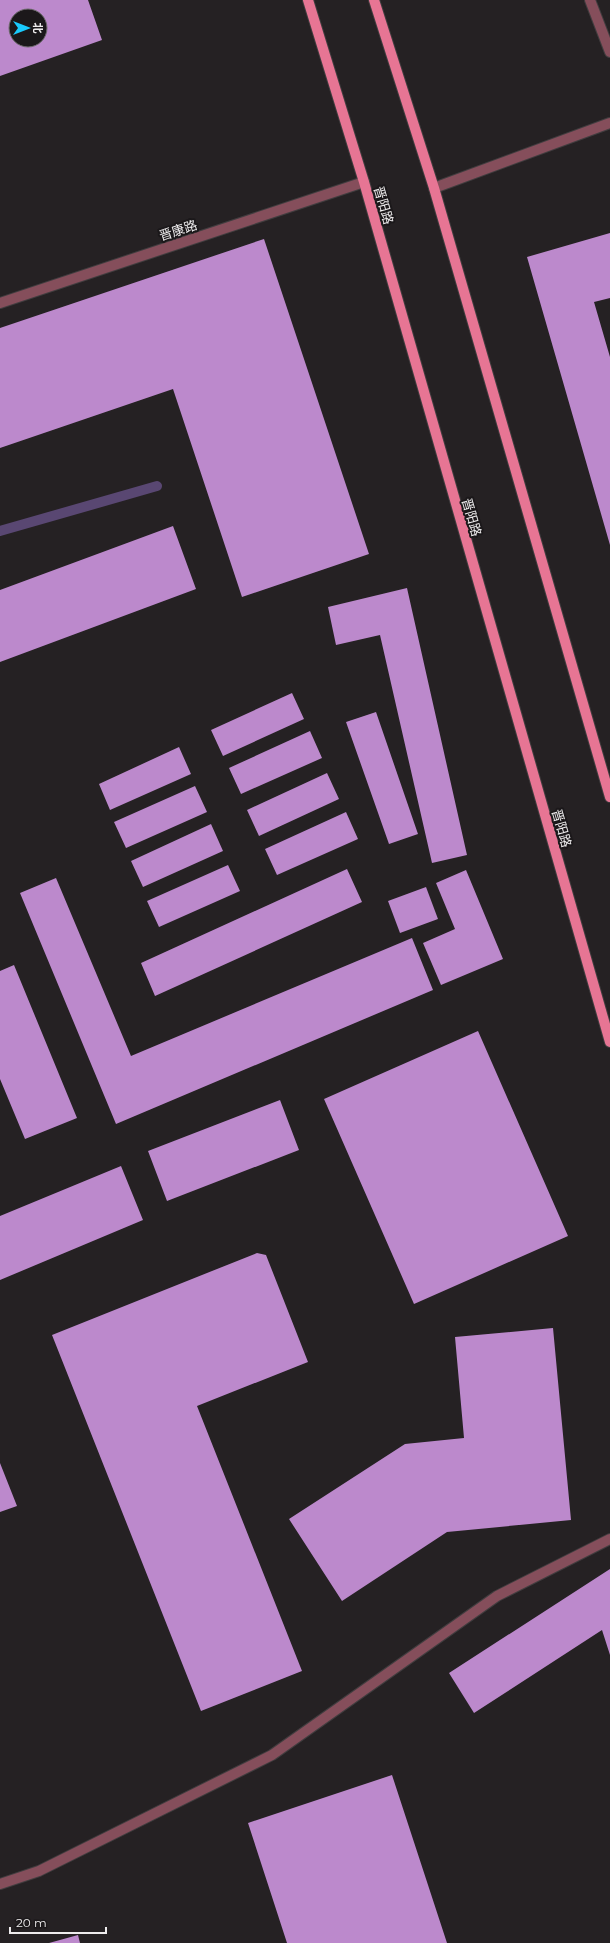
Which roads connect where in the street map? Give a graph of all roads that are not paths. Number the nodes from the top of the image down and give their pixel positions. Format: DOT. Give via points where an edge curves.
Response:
graph roads {
  1 [pos="308,0"];
  2 [pos="374,0"];
  3 [pos="590,0"];
  4 [pos="610,52"];
  5 [pos="610,123"];
  6 [pos="364,182"];
  7 [pos="434,188"];
  8 [pos="0,303"];
  9 [pos="610,797"];
  10 [pos="610,1042"];
  11 [pos="610,1539"];
  12 [pos="0,1884"];
  1 -- 6 [label="main road, 晋阳路"];
  2 -- 7 [label="main road"];
  3 -- 4 [label="street"];
  5 -- 7 [label="street"];
  6 -- 8 [label="street, 晋康路"];
  6 -- 10 [label="main road, 晋阳路"];
  7 -- 9 [label="main road"];
  11 -- 12 [label="street" via="497,1596 272,1754 39,1870"];
}
